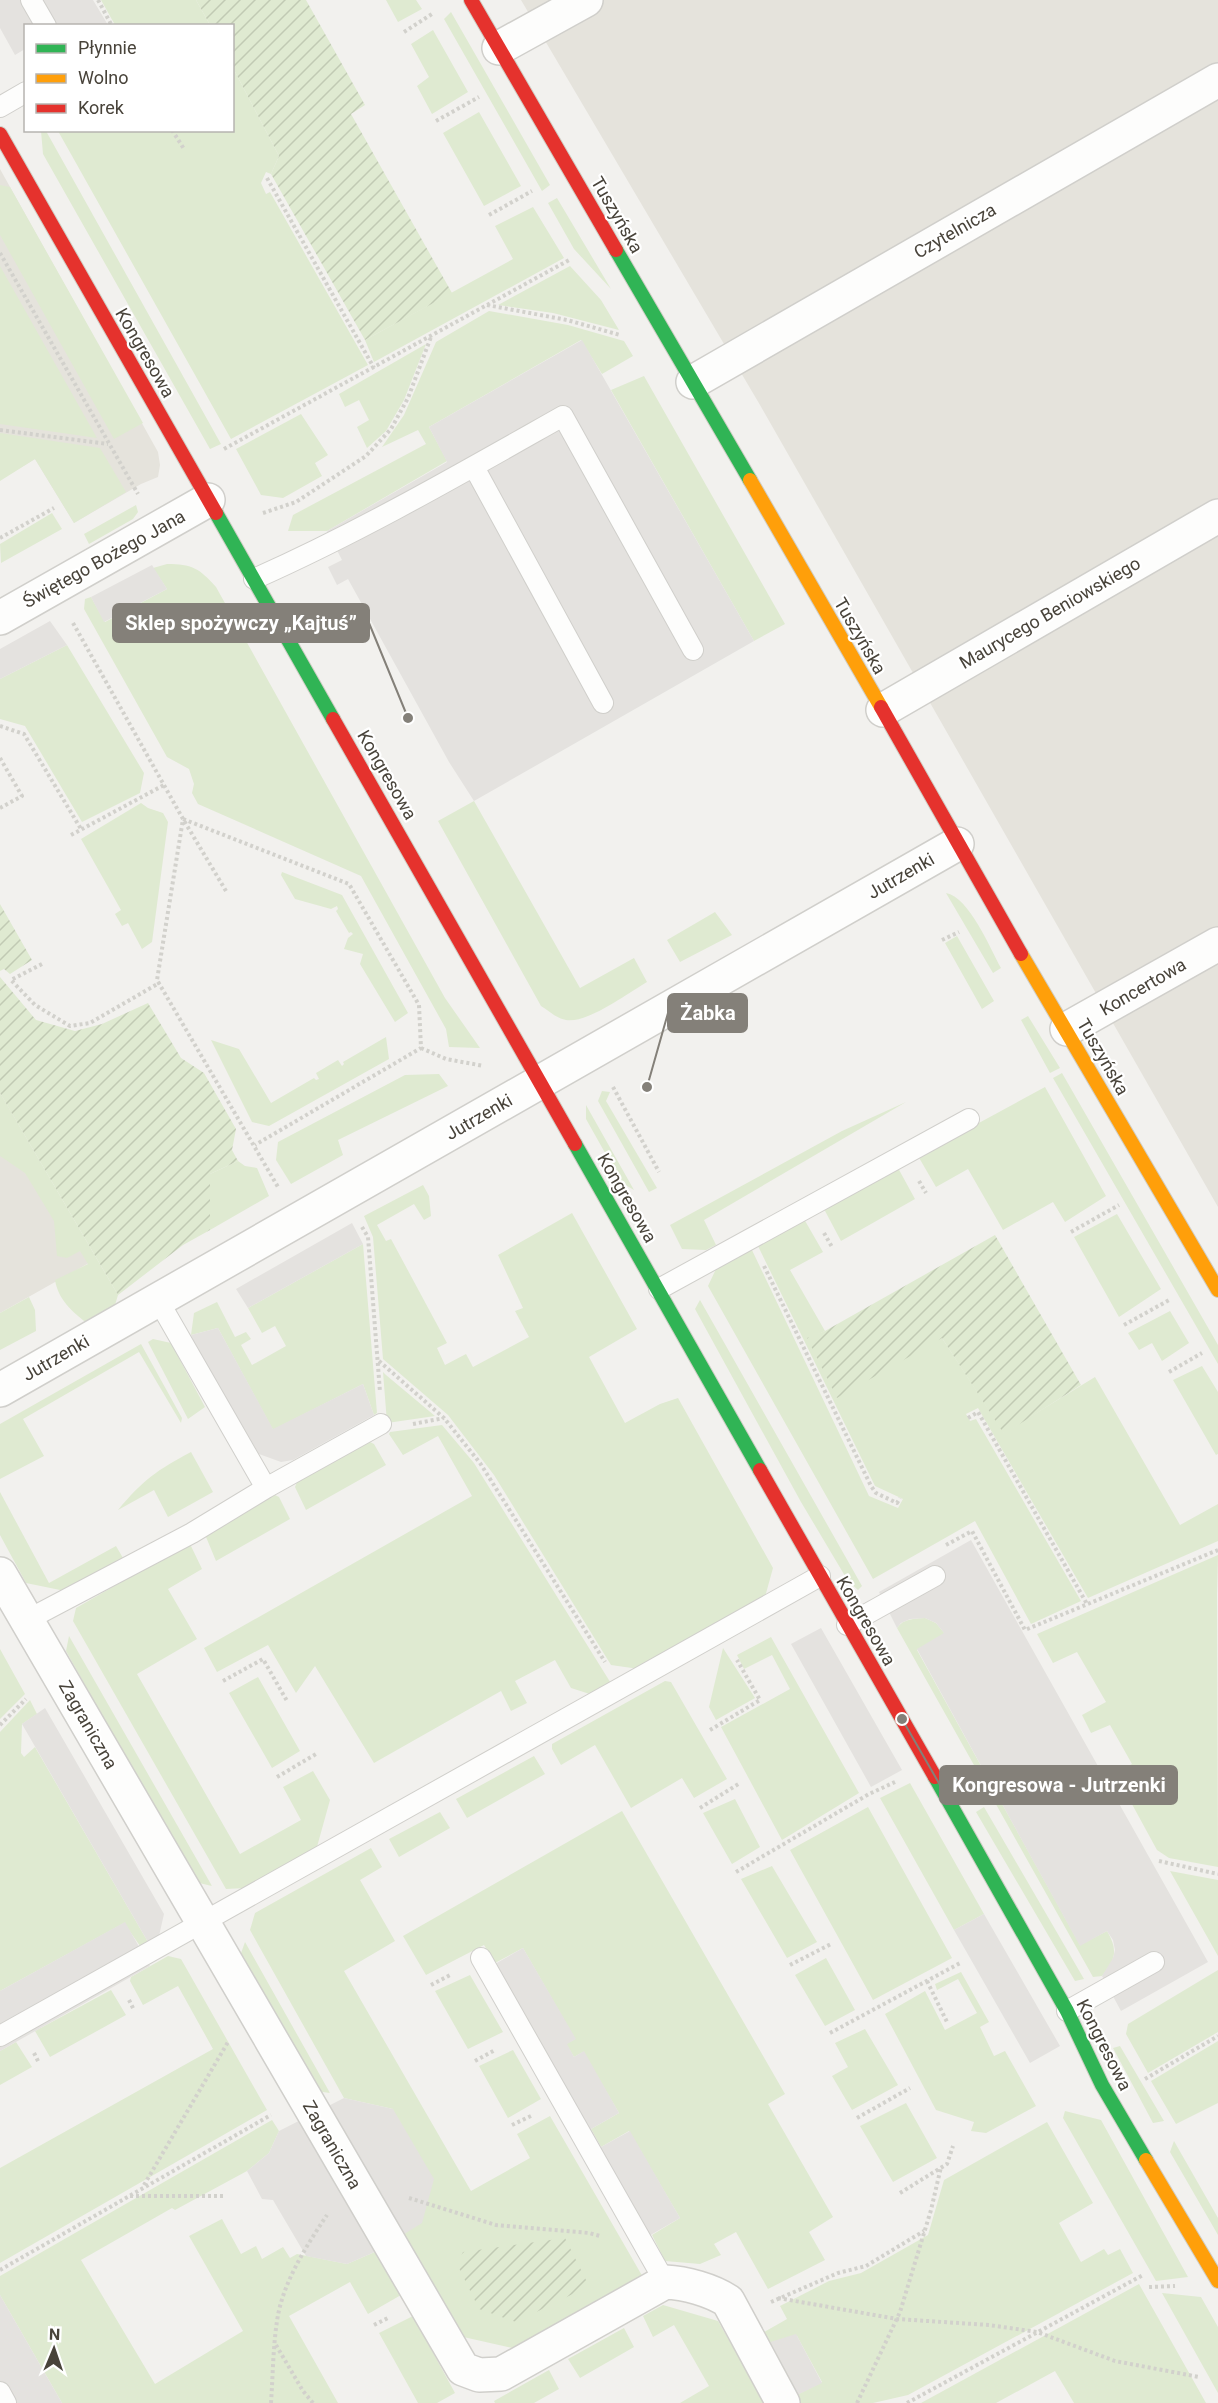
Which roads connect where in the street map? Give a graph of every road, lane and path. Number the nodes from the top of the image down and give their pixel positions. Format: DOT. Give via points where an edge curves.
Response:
graph roads {
  1 [pos="31,0"];
  2 [pos="98,0"];
  3 [pos="471,0"];
  4 [pos="586,0"];
  5 [pos="432,14"];
  6 [pos="45,24"];
  7 [pos="111,24"];
  8 [pos="404,32"];
  9 [pos="499,48"];
  10 [pos="1218,80"];
  11 [pos="24,93"];
  12 [pos="479,97"];
  13 [pos="0,106"];
  14 [pos="436,121"];
  15 [pos="173,132"];
  16 [pos="0,134"];
  17 [pos="183,149"];
  18 [pos="267,178"];
  19 [pos="532,191"];
  20 [pos="489,215"];
  21 [pos="0,253"];
  22 [pos="571,259"];
  23 [pos="486,305"];
  24 [pos="431,336"];
  25 [pos="629,337"];
  26 [pos="374,368"];
  27 [pos="693,382"];
  28 [pos="0,430"];
  29 [pos="108,444"];
  30 [pos="474,467"];
  31 [pos="190,468"];
  32 [pos="208,500"];
  33 [pos="54,508"];
  34 [pos="263,513"];
  35 [pos="1218,516"];
  36 [pos="0,538"];
  37 [pos="254,579"];
  38 [pos="69,616"];
  39 [pos="0,618"];
  40 [pos="693,650"];
  41 [pos="603,703"];
  42 [pos="883,710"];
  43 [pos="0,726"];
  44 [pos="0,758"];
  45 [pos="164,785"];
  46 [pos="0,808"];
  47 [pos="183,819"];
  48 [pos="81,829"];
  49 [pos="71,835"];
  50 [pos="957,844"];
  51 [pos="226,891"];
  52 [pos="959,932"];
  53 [pos="942,940"];
  54 [pos="1218,944"];
  55 [pos="42,964"];
  56 [pos="159,983"];
  57 [pos="1067,1029"];
  58 [pos="421,1048"];
  59 [pos="485,1059"];
  60 [pos="483,1066"];
  61 [pos="477,1076"];
  62 [pos="608,1078"];
  63 [pos="540,1082"];
  64 [pos="969,1119"];
  65 [pos="255,1145"];
  66 [pos="660,1172"];
  67 [pos="280,1190"];
  68 [pos="1119,1205"];
  69 [pos="360,1222"];
  70 [pos="1071,1232"];
  71 [pos="751,1238"];
  72 [pos="659,1289"];
  73 [pos="1218,1290"];
  74 [pos="1171,1299"];
  75 [pos="158,1300"];
  76 [pos="1124,1325"];
  77 [pos="1202,1353"];
  78 [pos="1169,1372"];
  79 [pos="0,1390"];
  80 [pos="968,1418"];
  81 [pos="381,1424"];
  82 [pos="266,1488"];
  83 [pos="900,1498"];
  84 [pos="1218,1550"];
  85 [pos="0,1574"];
  86 [pos="820,1576"];
  87 [pos="934,1576"];
  88 [pos="1087,1604"];
  89 [pos="27,1620"];
  90 [pos="848,1624"];
  91 [pos="1025,1630"];
  92 [pos="720,1632"];
  93 [pos="222,1681"];
  94 [pos="621,1688"];
  95 [pos="28,1697"];
  96 [pos="287,1701"];
  97 [pos="0,1725"];
  98 [pos="710,1730"];
  99 [pos="316,1754"];
  100 [pos="929,1766"];
  101 [pos="277,1777"];
  102 [pos="740,1783"];
  103 [pos="700,1808"];
  104 [pos="1159,1861"];
  105 [pos="736,1872"];
  106 [pos="1218,1874"];
  107 [pos="202,1923"];
  108 [pos="831,1944"];
  109 [pos="481,1958"];
  110 [pos="962,1962"];
  111 [pos="1154,1962"];
  112 [pos="790,1965"];
  113 [pos="927,1981"];
  114 [pos="1067,2011"];
  115 [pos="947,2022"];
  116 [pos="830,2033"];
  117 [pos="235,2035"];
  118 [pos="0,2036"];
  119 [pos="1218,2036"];
  120 [pos="1145,2079"];
  121 [pos="910,2088"];
  122 [pos="278,2111"];
  123 [pos="857,2118"];
  124 [pos="953,2146"];
  125 [pos="941,2168"];
  126 [pos="143,2186"];
  127 [pos="900,2193"];
  128 [pos="128,2196"];
  129 [pos="226,2196"];
  130 [pos="925,2231"];
  131 [pos="0,2270"];
  132 [pos="1143,2274"];
  133 [pos="1218,2281"];
  134 [pos="665,2282"];
  135 [pos="897,2319"];
  136 [pos="1037,2332"];
  137 [pos="275,2344"];
  138 [pos="1199,2377"];
  139 [pos="0,2392"];
  140 [pos="781,2400"];
  141 [pos="6,2403"];
  142 [pos="313,2403"];
  143 [pos="857,2403"];
  144 [pos="907,2403"];
  1 -- 6 [label="lane"];
  2 -- 7 [label="path"];
  3 -- 9 [label="street, Tuszyńska"];
  4 -- 9 [label="street"];
  5 -- 8 [label="path"];
  9 -- 27 [label="street, Tuszyńska"];
  10 -- 27 [label="street, Czytelnicza"];
  11 -- 13 [label="lane"];
  12 -- 14 [label="path"];
  15 -- 17 [label="path"];
  16 -- 31 [label="street, Kongresowa"];
  18 -- 26 [label="path"];
  19 -- 20 [label="path"];
  21 -- 29 [label="path"];
  22 -- 23 [label="path"];
  23 -- 24 [label="path"];
  23 -- 25 [label="path" via="567,320"];
  24 -- 26 [label="path"];
  24 -- 34 [label="path" via="408,398 391,429 366,456 296,502"];
  26 -- 31 [label="path"];
  27 -- 42 [label="street, Tuszyńska"];
  28 -- 29 [label="path"];
  29 -- 31 [label="path" via="139,495"];
  30 -- 37 [label="lane"];
  30 -- 40 [label="lane" via="563,416"];
  30 -- 41 [label="lane"];
  31 -- 32 [label="street, Kongresowa"];
  32 -- 37 [label="street, Kongresowa"];
  32 -- 39 [label="street, Świętego Bożego Jana"];
  33 -- 36 [label="path"];
  35 -- 42 [label="street, Maurycego Beniowskiego"];
  37 -- 63 [label="street, Kongresowa"];
  38 -- 45 [label="path"];
  42 -- 50 [label="street, Tuszyńska"];
  43 -- 48 [label="path" via="24,734"];
  44 -- 46 [label="path" via="22,796"];
  45 -- 47 [label="path"];
  45 -- 48 [label="path"];
  47 -- 51 [label="path"];
  47 -- 56 [label="path"];
  47 -- 58 [label="path" via="349,884 419,1005"];
  48 -- 49 [label="path"];
  50 -- 57 [label="street, Tuszyńska"];
  50 -- 63 [label="street, Jutrzenki"];
  52 -- 53 [label="path"];
  54 -- 57 [label="street, Koncertowa"];
  55 -- 56 [label="path" via="12,980 35,1005 70,1026 90,1023"];
  56 -- 65 [label="path"];
  57 -- 73 [label="street, Tuszyńska"];
  58 -- 60 [label="path" via="446,1059"];
  58 -- 65 [label="path"];
  59 -- 60 [label="path"];
  60 -- 61 [label="path"];
  62 -- 66 [label="path"];
  63 -- 72 [label="street, Kongresowa"];
  63 -- 75 [label="street, Jutrzenki"];
  64 -- 71 [label="lane"];
  65 -- 67 [label="path"];
  68 -- 70 [label="path"];
  69 -- 94 [label="path" via="368,1237 379,1361 444,1418 480,1464"];
  71 -- 72 [label="lane"];
  71 -- 83 [label="path" via="871,1486 876,1493 897,1503"];
  72 -- 86 [label="street, Kongresowa"];
  74 -- 76 [label="path"];
  75 -- 79 [label="street, Jutrzenki"];
  75 -- 82 [label="lane"];
  77 -- 78 [label="path"];
  80 -- 88 [label="path" via="978,1412"];
  81 -- 82 [label="lane"];
  82 -- 89 [label="lane" via="192,1533"];
  84 -- 88 [label="path"];
  85 -- 89 [label="street, Zagraniczna"];
  86 -- 90 [label="street, Kongresowa"];
  86 -- 92 [label="lane"];
  87 -- 90 [label="lane"];
  88 -- 91 [label="path"];
  89 -- 107 [label="street, Zagraniczna"];
  90 -- 100 [label="street, Kongresowa"];
  92 -- 94 [label="lane"];
  92 -- 98 [label="path" via="760,1700"];
  93 -- 96 [label="path" via="263,1659"];
  94 -- 107 [label="lane"];
  95 -- 97 [label="path"];
  99 -- 101 [label="path"];
  100 -- 105 [label="path" via="869,1794"];
  100 -- 114 [label="street, Kongresowa"];
  102 -- 103 [label="path"];
  104 -- 106 [label="path"];
  107 -- 118 [label="lane"];
  107 -- 134 [label="street, Zagraniczna" via="463,2369 479,2375 501,2374"];
  108 -- 112 [label="path"];
  109 -- 134 [label="lane"];
  110 -- 113 [label="path"];
  111 -- 114 [label="lane"];
  113 -- 115 [label="path"];
  113 -- 116 [label="path"];
  114 -- 133 [label="street, Kongresowa" via="1102,2085"];
  117 -- 126 [label="path"];
  119 -- 120 [label="path"];
  121 -- 123 [label="path"];
  122 -- 126 [label="path"];
  124 -- 125 [label="path" via="948,2164"];
  125 -- 127 [label="path"];
  125 -- 130 [label="path"];
  126 -- 128 [label="path"];
  128 -- 129 [label="path"];
  128 -- 131 [label="path"];
  130 -- 135 [label="path"];
  130 -- 135 [label="path" via="866,2266 838,2272 778,2298"];
  132 -- 136 [label="path"];
  134 -- 140 [label="street" via="728,2301"];
  135 -- 136 [label="path"];
  135 -- 143 [label="path"];
  136 -- 138 [label="path" via="1115,2361"];
  136 -- 144 [label="path"];
  137 -- 142 [label="path"];
  139 -- 141 [label="lane"];
}
